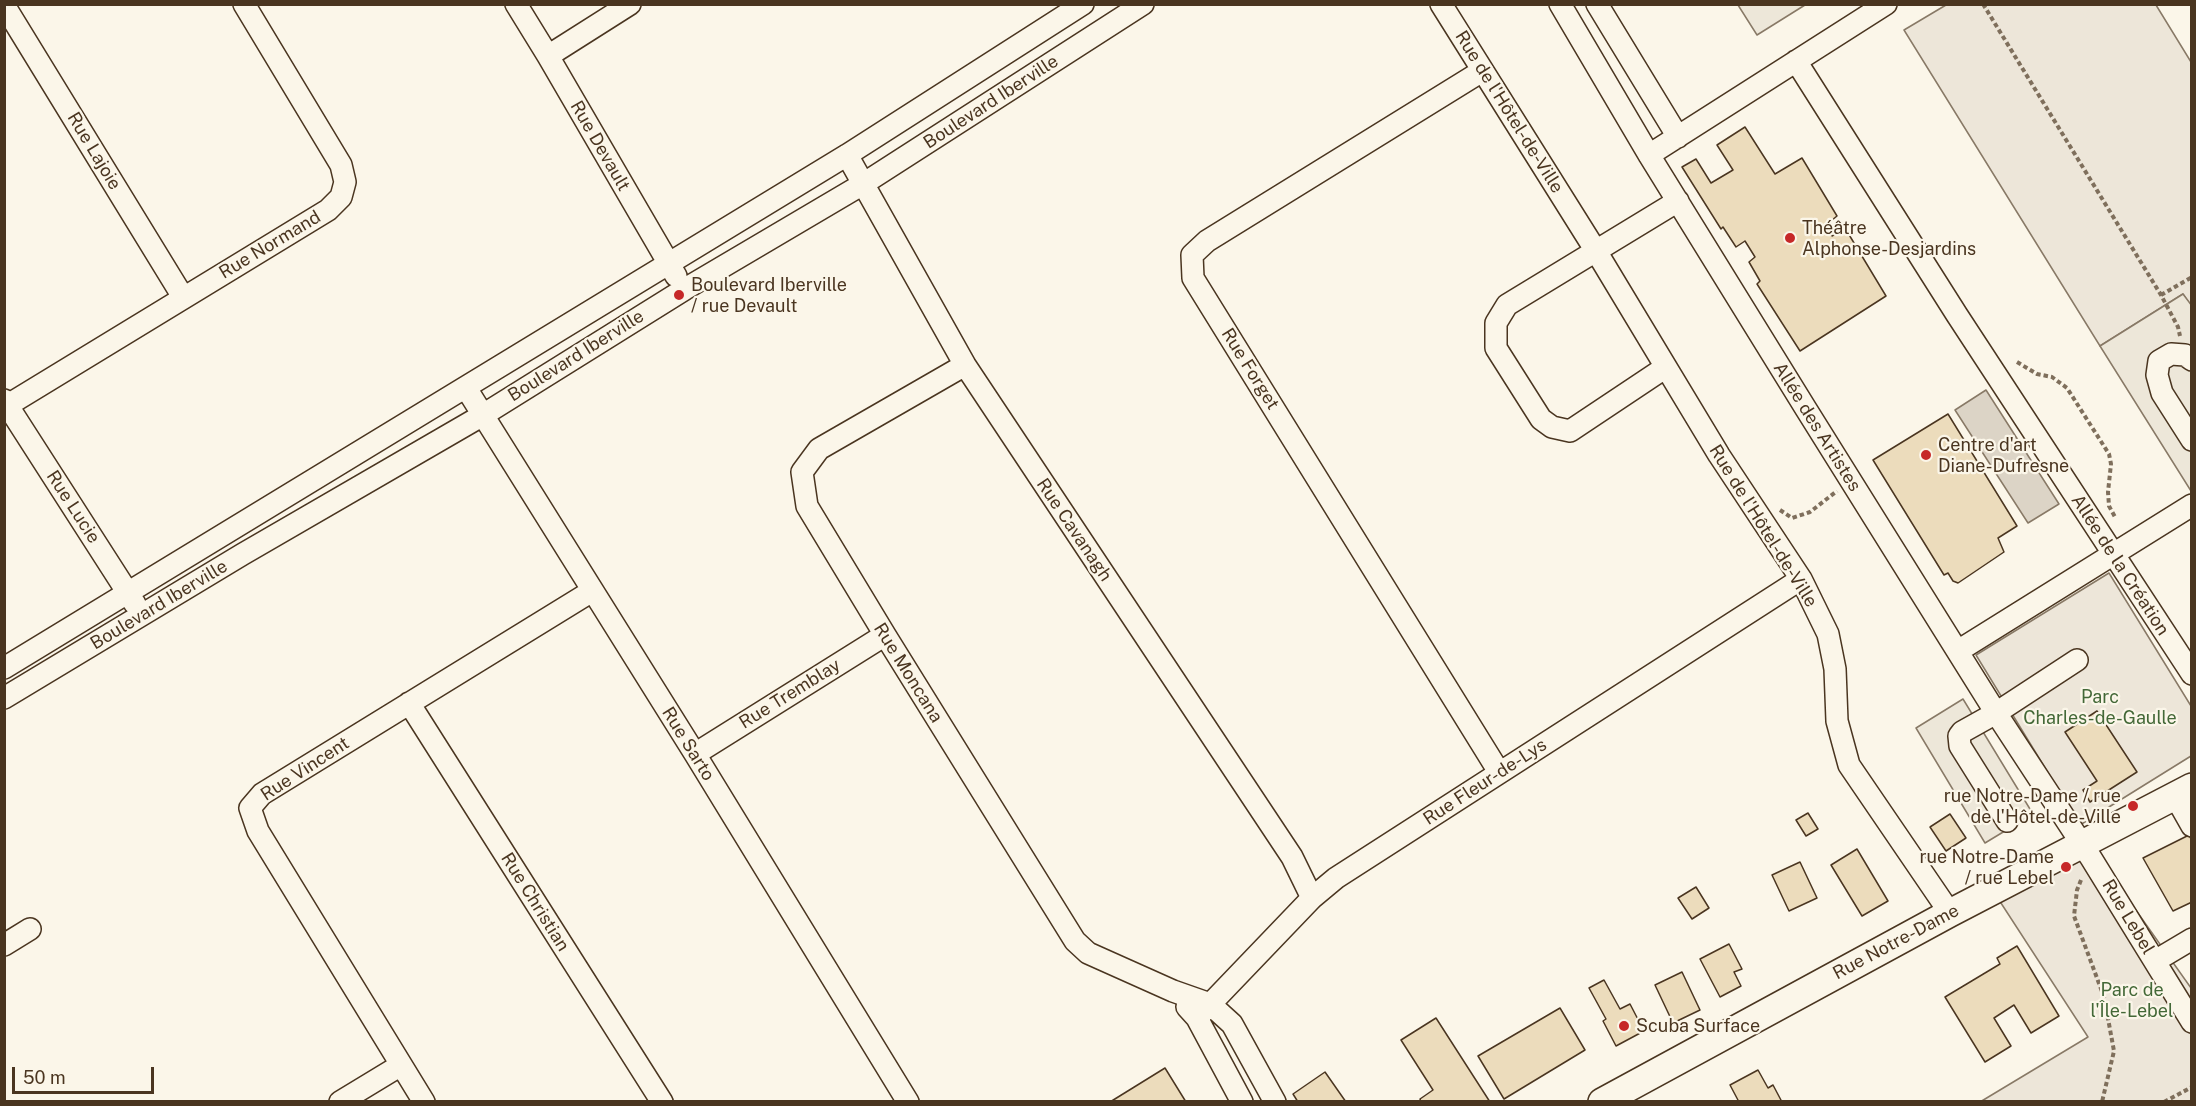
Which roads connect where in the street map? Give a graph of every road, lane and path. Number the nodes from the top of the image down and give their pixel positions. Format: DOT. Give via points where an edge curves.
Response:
graph roads {
  1 [pos="244,4"];
  2 [pos="516,4"];
  3 [pos="630,4"];
  4 [pos="1083,4"];
  5 [pos="1143,4"];
  6 [pos="1441,4"];
  7 [pos="1560,4"];
  8 [pos="1597,4"];
  9 [pos="1886,4"];
  10 [pos="1983,4"];
  11 [pos="4,5"];
  12 [pos="548,56"];
  13 [pos="1797,61"];
  14 [pos="1482,71"];
  15 [pos="1678,137"];
  16 [pos="847,155"];
  17 [pos="1649,155"];
  18 [pos="863,184"];
  19 [pos="1678,201"];
  20 [pos="1596,251"];
  21 [pos="668,264"];
  22 [pos="2192,277"];
  23 [pos="685,289"];
  24 [pos="2161,295"];
  25 [pos="183,297"];
  26 [pos="2188,357"];
  27 [pos="2017,362"];
  28 [pos="965,365"];
  29 [pos="1666,367"];
  30 [pos="466,388"];
  31 [pos="6,403"];
  32 [pos="483,415"];
  33 [pos="2192,440"];
  34 [pos="1851,480"];
  35 [pos="2192,505"];
  36 [pos="1778,508"];
  37 [pos="2115,517"];
  38 [pos="2113,555"];
  39 [pos="1801,579"];
  40 [pos="592,591"];
  41 [pos="128,593"];
  42 [pos="142,614"];
  43 [pos="885,635"];
  44 [pos="1958,651"];
  45 [pos="2076,660"];
  46 [pos="4,668"];
  47 [pos="2192,674"];
  48 [pos="4,699"];
  49 [pos="409,703"];
  50 [pos="1996,713"];
  51 [pos="695,754"];
  52 [pos="1499,772"];
  53 [pos="2183,791"];
  54 [pos="2007,821"];
  55 [pos="2192,826"];
  56 [pos="2086,851"];
  57 [pos="1312,898"];
  58 [pos="1950,913"];
  59 [pos="30,929"];
  60 [pos="2192,939"];
  61 [pos="4,945"];
  62 [pos="2155,961"];
  63 [pos="2188,1008"];
  64 [pos="1203,1011"];
  65 [pos="401,1065"];
  66 [pos="2192,1087"];
  67 [pos="340,1101"];
  68 [pos="424,1101"];
  69 [pos="662,1101"];
  70 [pos="908,1101"];
  71 [pos="1242,1101"];
  72 [pos="1275,1101"];
  73 [pos="1602,1101"];
  74 [pos="2102,1101"];
  75 [pos="2164,1101"];
  1 -- 25 [label="street, Rue Normand" via="341,165 345,182 341,196 328,210"];
  2 -- 12 [label="street, Rue Devault"];
  3 -- 12 [label="street"];
  4 -- 16 [label="street, Boulevard Iberville"];
  5 -- 18 [label="street, Boulevard Iberville"];
  6 -- 14 [label="street, Rue de l'Hôtel-de-Ville"];
  7 -- 17 [label="street, Allée des Artistes"];
  8 -- 15 [label="street"];
  9 -- 13 [label="street"];
  10 -- 24 [label="path"];
  11 -- 25 [label="street, Rue Lajoie"];
  12 -- 21 [label="street, Rue Devault"];
  13 -- 15 [label="street"];
  13 -- 38 [label="street, Allée de la Création"];
  14 -- 20 [label="street, Rue de l'Hôtel-de-Ville"];
  14 -- 52 [label="street, Rue Forget" via="1207,241 1192,255 1193,278"];
  15 -- 17 [label="street"];
  16 -- 18 [label="street, Rue Cavanagh"];
  16 -- 21 [label="street, Boulevard Iberville"];
  17 -- 19 [label="street, Allée des Artistes"];
  18 -- 23 [label="street, Boulevard Iberville"];
  18 -- 28 [label="street, Rue Cavanagh"];
  19 -- 20 [label="street"];
  19 -- 34 [label="street, Allée des Artistes"];
  20 -- 29 [label="street, Rue de l'Hôtel-de-Ville"];
  20 -- 29 [label="street" via="1507,305 1496,323 1496,348 1541,419 1552,427 1570,431"];
  21 -- 23 [label="street, Rue Devault"];
  21 -- 30 [label="street, Boulevard Iberville"];
  22 -- 24 [label="path"];
  23 -- 32 [label="street, Boulevard Iberville"];
  24 -- 26 [label="path"];
  25 -- 31 [label="street, Rue Normand"];
  26 -- 33 [label="street" via="2171,354 2159,361 2157,375 2162,393"];
  27 -- 37 [label="path" via="2067,388 2109,454 2109,506"];
  28 -- 43 [label="street, Rue Moncana" via="819,449 802,472 807,506"];
  28 -- 57 [label="street, Rue Cavanagh" via="1292,857"];
  29 -- 39 [label="street, Rue de l'Hôtel-de-Ville"];
  30 -- 32 [label="street, Rue Sarto"];
  30 -- 41 [label="street, Boulevard Iberville"];
  31 -- 41 [label="street, Rue Lucie"];
  32 -- 40 [label="street, Rue Sarto"];
  32 -- 42 [label="street, Boulevard Iberville"];
  34 -- 36 [label="path" via="1810,512 1792,518"];
  34 -- 44 [label="street, Allée des Artistes"];
  35 -- 38 [label="street"];
  38 -- 44 [label="street"];
  38 -- 47 [label="street, Allée de la Création"];
  39 -- 52 [label="street, Rue Fleur-de-Lys"];
  39 -- 58 [label="street, Rue de l'Hôtel-de-Ville" via="1828,634 1838,721 1849,765"];
  40 -- 49 [label="street, Rue Vincent"];
  40 -- 51 [label="street, Rue Sarto"];
  41 -- 42 [label="street, Rue Lucie"];
  41 -- 46 [label="street, Boulevard Iberville"];
  42 -- 48 [label="street, Boulevard Iberville"];
  43 -- 51 [label="street, Rue Tremblay"];
  43 -- 64 [label="street, Rue Moncana" via="1075,941 1088,953 1173,991"];
  44 -- 50 [label="street, Allée des Artistes"];
  45 -- 50 [label="street"];
  49 -- 65 [label="street, Rue Vincent" via="262,794 250,808 258,831"];
  49 -- 69 [label="street, Rue Christian"];
  50 -- 54 [label="street" via="1962,732 1958,740"];
  50 -- 56 [label="street, Allée des Artistes"];
  51 -- 70 [label="street, Rue Sarto"];
  52 -- 57 [label="street, Rue Fleur-de-Lys" via="1336,878"];
  53 -- 55 [label="street"];
  53 -- 56 [label="main road, Rue Notre-Dame"];
  56 -- 58 [label="main road, Rue Notre-Dame"];
  56 -- 62 [label="street, Rue Lebel"];
  56 -- 74 [label="path" via="2074,916 2104,997 2114,1051"];
  57 -- 64 [label="street, Rue Fleur-de-Lys"];
  58 -- 73 [label="main road, Rue Notre-Dame"];
  59 -- 61 [label="street"];
  60 -- 62 [label="street"];
  62 -- 63 [label="street, Rue Lebel"];
  64 -- 71 [label="street"];
  64 -- 72 [label="street, Rue Moncana" via="1232,1024"];
  65 -- 67 [label="street"];
  65 -- 68 [label="street, Rue Vincent"];
  66 -- 75 [label="path"];
}
